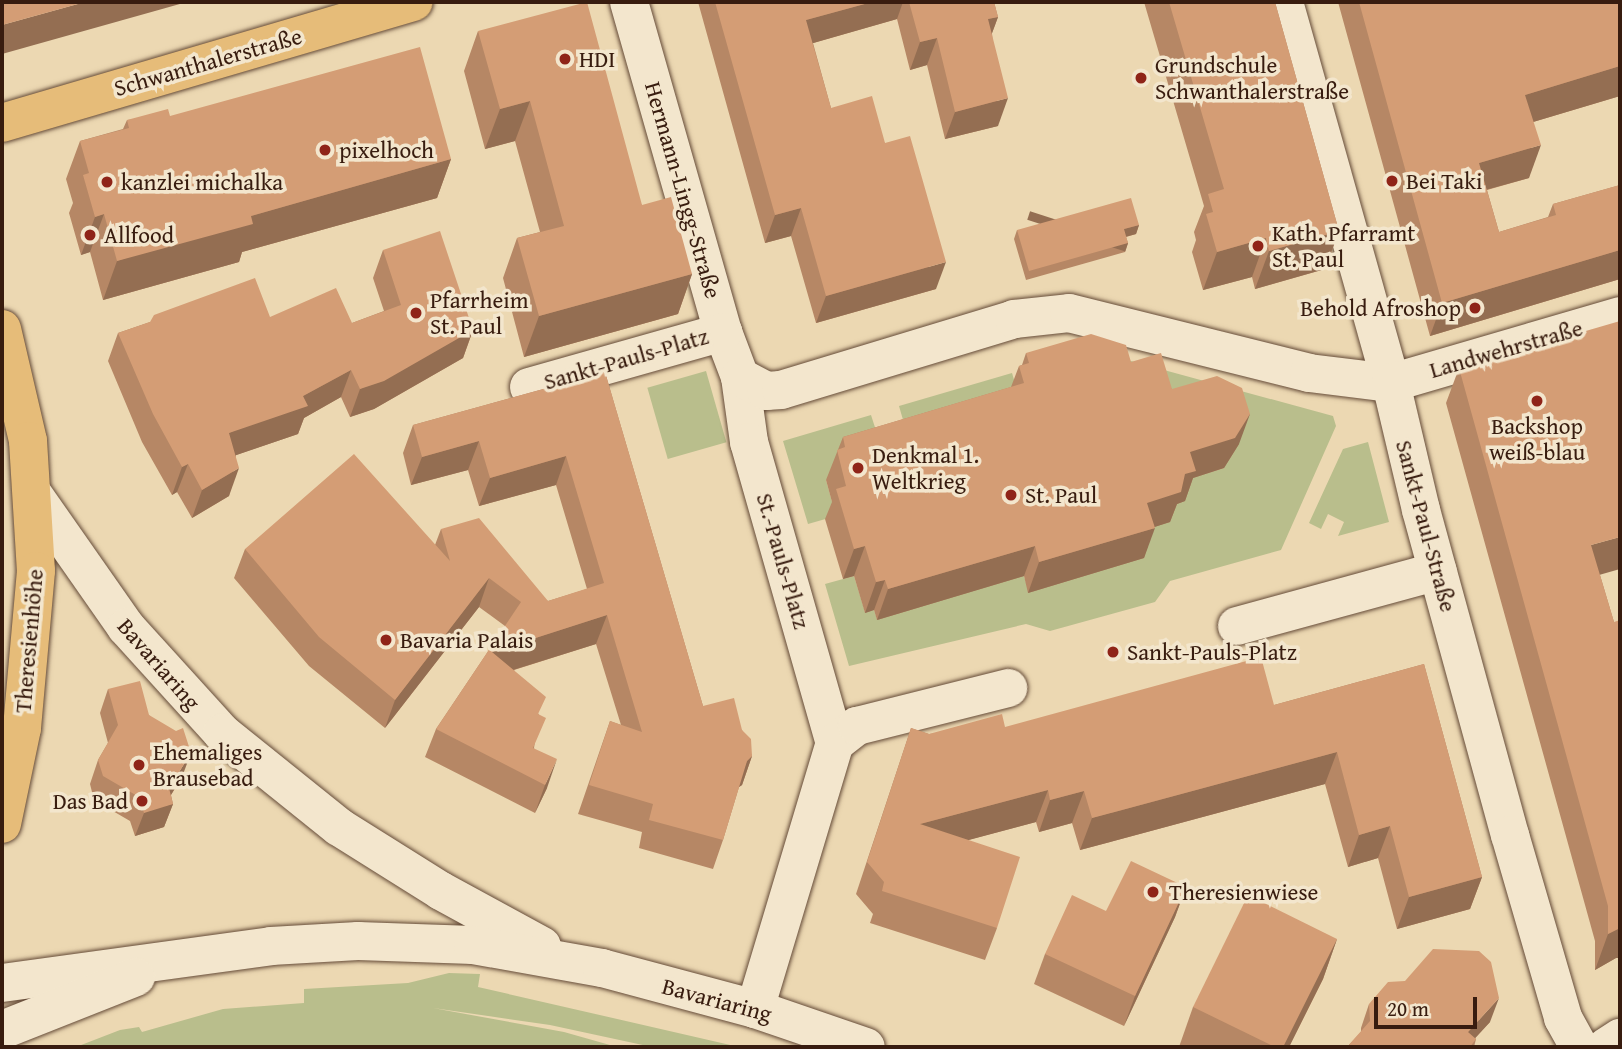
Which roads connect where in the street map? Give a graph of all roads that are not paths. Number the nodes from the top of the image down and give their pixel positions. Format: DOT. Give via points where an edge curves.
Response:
graph roads {
  1 [pos="414,2"];
  2 [pos="629,2"];
  3 [pos="1284,2"];
  4 [pos="2,123"];
  5 [pos="1620,316"];
  6 [pos="2,329"];
  7 [pos="723,331"];
  8 [pos="740,377"];
  9 [pos="1391,383"];
  10 [pos="529,387"];
  11 [pos="35,497"];
  12 [pos="1438,571"];
  13 [pos="1237,626"];
  14 [pos="1008,688"];
  15 [pos="835,743"];
  16 [pos="2,824"];
  17 [pos="212,953"];
  18 [pos="566,959"];
  19 [pos="2,983"];
  20 [pos="755,1009"];
  21 [pos="2,1030"];
  22 [pos="1620,1038"];
  23 [pos="866,1047"];
  24 [pos="1579,1047"];
  25 [pos="1606,1047"];
  1 -- 4 [label="main road, Schwanthalerstraße"];
  2 -- 7 [label="street, Hermann-Lingg-Straße"];
  3 -- 9 [label="street, Sankt-Paul-Straße"];
  5 -- 9 [label="street, Landwehrstraße"];
  6 -- 11 [label="main road, Bavariaring" via="28,441"];
  7 -- 8 [label="street, Hermann-Lingg-Straße"];
  7 -- 10 [label="street, Sankt-Pauls-Platz"];
  8 -- 9 [label="street" via="766,391 782,390 1014,319 1069,313 1308,373"];
  8 -- 15 [label="street, St.-Pauls-Platz" via="749,442"];
  9 -- 12 [label="street, Sankt-Paul-Straße"];
  11 -- 16 [label="main road, Theresienhöhe" via="32,648 22,728"];
  11 -- 18 [label="street, Bavariaring" via="118,618 168,680 266,772 370,847"];
  12 -- 13 [label="street"];
  12 -- 24 [label="street, Sankt-Paul-Straße" via="1563,1018"];
  14 -- 15 [label="street" via="857,726"];
  15 -- 20 [label="street"];
  17 -- 18 [label="street, Bavariaring" via="320,943 417,941"];
  17 -- 19 [label="street, Bavariaring"];
  17 -- 21 [label="street, Bavariaring"];
  18 -- 20 [label="street, Bavariaring"];
  20 -- 23 [label="street, Bavariaring"];
  22 -- 25 [label="street"];
}
